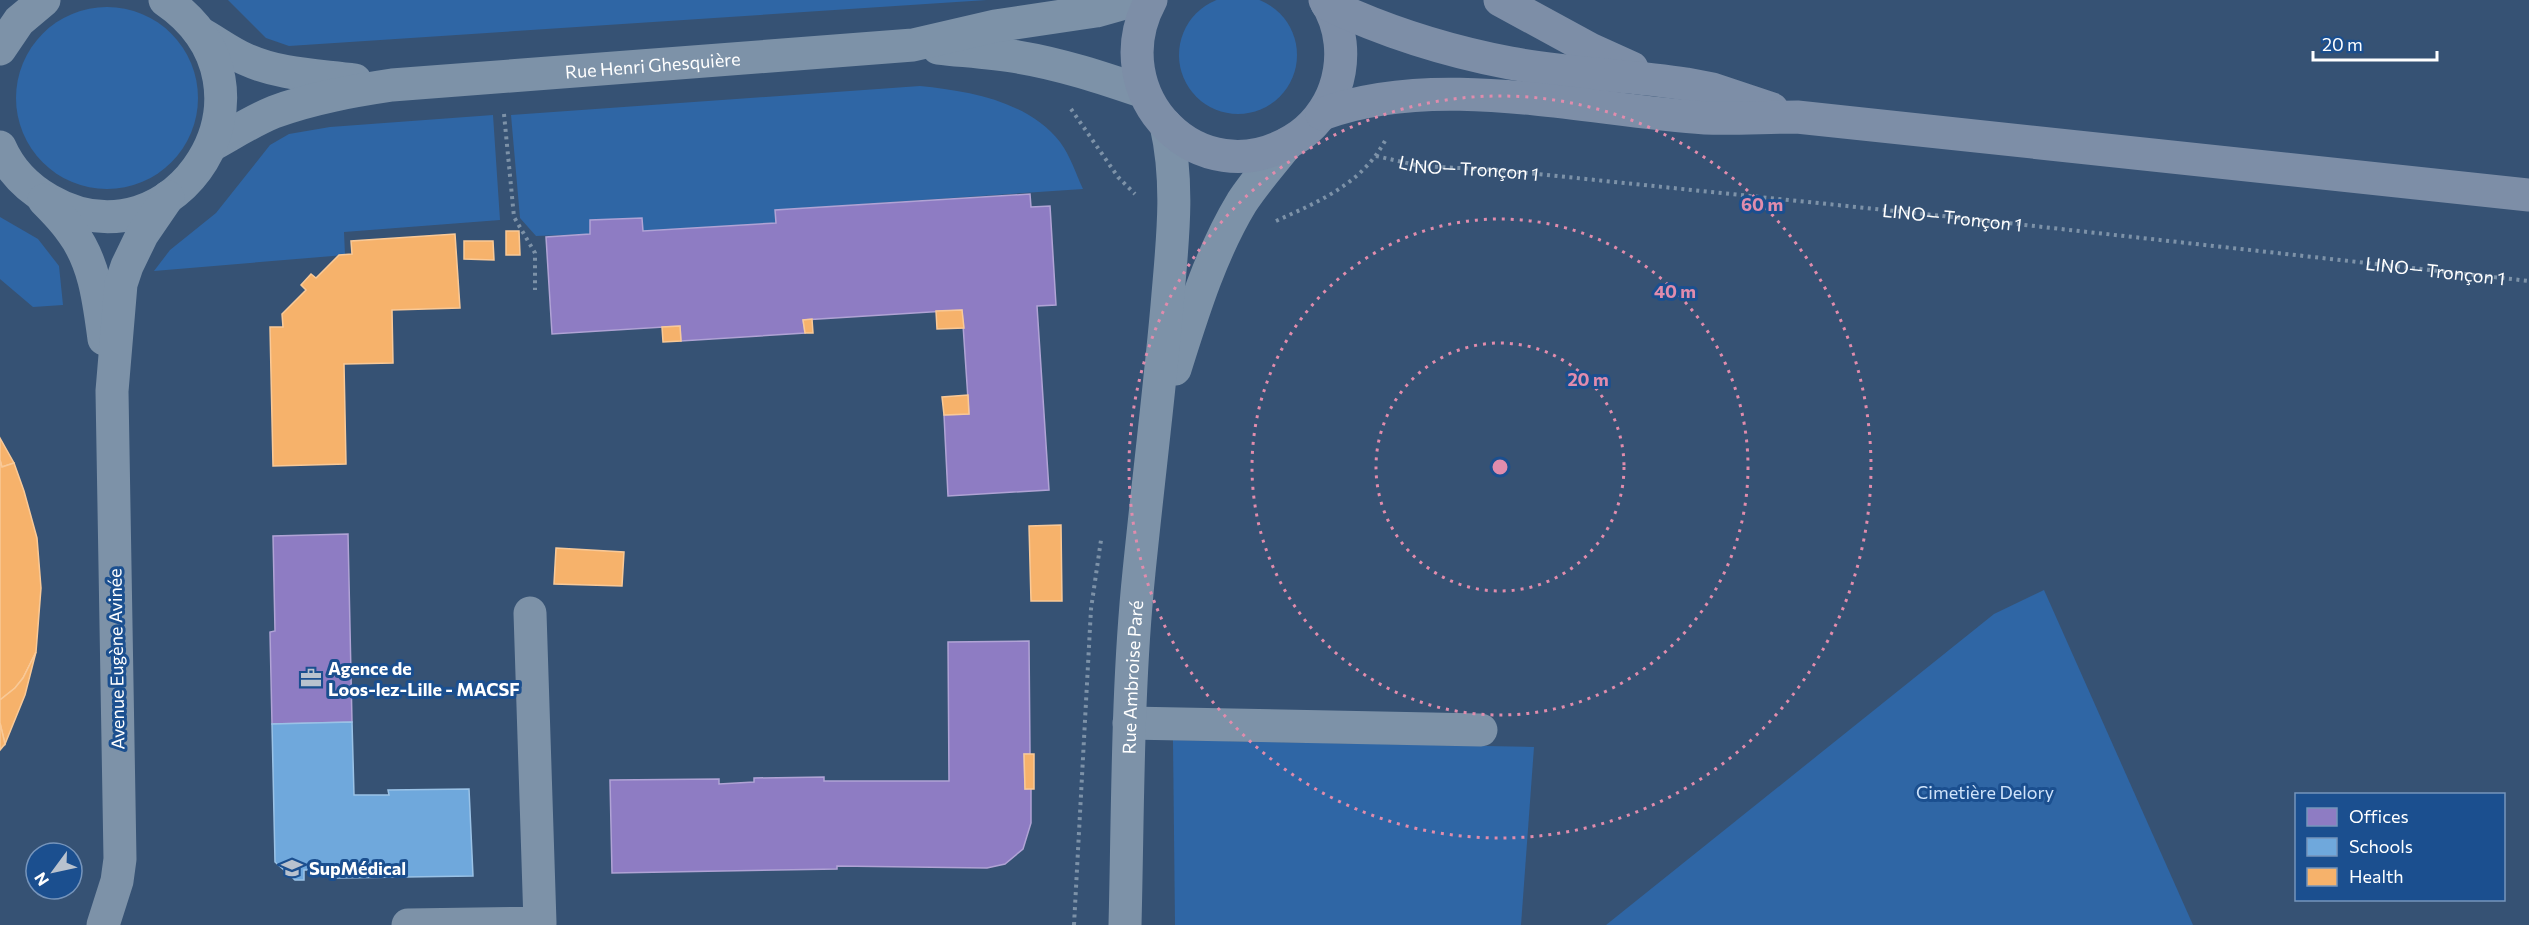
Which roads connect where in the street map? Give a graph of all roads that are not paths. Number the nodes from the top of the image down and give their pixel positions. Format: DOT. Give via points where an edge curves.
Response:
graph roads {
  1 [pos="1135,0"];
  2 [pos="1151,0"];
  3 [pos="1500,0"];
  4 [pos="167,1"];
  5 [pos="40,2"];
  6 [pos="1326,2"];
  7 [pos="200,33"];
  8 [pos="913,45"];
  9 [pos="0,49"];
  10 [pos="1658,80"];
  11 [pos="392,85"];
  12 [pos="1144,92"];
  13 [pos="1322,114"];
  14 [pos="1797,117"];
  15 [pos="1166,125"];
  16 [pos="1287,144"];
  17 [pos="212,145"];
  18 [pos="3,156"];
  19 [pos="40,195"];
  20 [pos="2529,195"];
  21 [pos="168,197"];
  22 [pos="112,391"];
  23 [pos="1156,430"];
  24 [pos="530,613"];
  25 [pos="1129,723"];
  26 [pos="1481,730"];
  27 [pos="103,925"];
  28 [pos="408,925"];
  29 [pos="1125,925"];
  1 -- 8 [label="street, Rue Henri Ghesquière" via="1096,12 995,26"];
  2 -- 12 [label="main road" via="1137,41 1138,72"];
  3 -- 10 [label="main road" via="1590,49"];
  4 -- 7 [label="street"];
  5 -- 9 [label="street" via="12,30"];
  6 -- 10 [label="main road" via="1405,35 1509,63"];
  6 -- 13 [label="main road" via="1336,25 1341,60 1333,93"];
  7 -- 11 [label="street, Rue Henri Ghesquière" via="269,68"];
  7 -- 17 [label="street" via="216,63 219,79 220,113"];
  8 -- 11 [label="street, Rue Henri Ghesquière"];
  8 -- 12 [label="street, Rue Henri Ghesquière" via="1038,61"];
  10 -- 14 [label="main road" via="1712,89"];
  11 -- 17 [label="street, Rue Henri Ghesquière" via="293,106 257,119"];
  12 -- 15 [label="main road"];
  13 -- 14 [label="main road" via="1374,98 1427,95 1496,97 1705,117"];
  13 -- 16 [label="main road"];
  14 -- 20 [label="main road"];
  15 -- 16 [label="main road" via="1183,140 1213,153 1256,154"];
  15 -- 23 [label="street, Rue Ambroise Paré" via="1173,158 1175,206"];
  16 -- 23 [label="street, Rue Ambroise Paré" via="1232,220 1197,299"];
  17 -- 21 [label="street" via="194,174"];
  18 -- 19 [label="street"];
  19 -- 21 [label="street" via="70,210 103,215 137,211"];
  19 -- 22 [label="street, Avenue Eugène Avinée" via="72,231 86,256 98,299"];
  21 -- 22 [label="street, Avenue Eugène Avinée" via="126,266"];
  22 -- 27 [label="street, Avenue Eugène Avinée" via="120,859"];
  23 -- 25 [label="street, Rue Ambroise Paré" via="1139,572"];
  24 -- 28 [label="street" via="540,923"];
  25 -- 26 [label="street"];
  25 -- 29 [label="street, Rue Ambroise Paré"];
}
